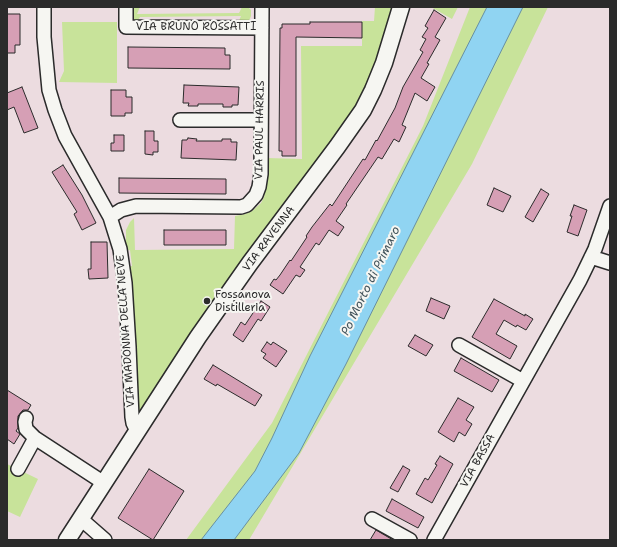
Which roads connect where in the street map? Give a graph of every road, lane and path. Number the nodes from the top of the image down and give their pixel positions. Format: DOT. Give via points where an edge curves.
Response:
graph roads {
  1 [pos="44,7"];
  2 [pos="126,7"];
  3 [pos="262,7"];
  4 [pos="401,7"];
  5 [pos="262,28"];
  6 [pos="180,120"];
  7 [pos="260,120"];
  8 [pos="610,206"];
  9 [pos="110,217"];
  10 [pos="591,257"];
  11 [pos="610,263"];
  12 [pos="459,345"];
  13 [pos="523,381"];
  14 [pos="26,418"];
  15 [pos="138,431"];
  16 [pos="35,438"];
  17 [pos="18,469"];
  18 [pos="104,483"];
  19 [pos="81,519"];
  20 [pos="372,519"];
  21 [pos="67,540"];
  22 [pos="105,540"];
  23 [pos="410,540"];
  24 [pos="434,540"];
  1 -- 9 [label="street, VIA MADONNA DELLA NEVE" via="49,90 55,110 65,136"];
  2 -- 5 [label="street, VIA BRUNO ROSSATTI" via="126,27"];
  3 -- 5 [label="street, VIA PAUL HARRIS"];
  4 -- 15 [label="main road, VIA RAVENNA" via="384,63 363,110 221,305"];
  5 -- 7 [label="street, VIA PAUL HARRIS"];
  6 -- 7 [label="street"];
  7 -- 9 [label="street, VIA PAUL HARRIS" via="261,174 256,195 247,205 136,206"];
  8 -- 10 [label="street, VIA BASSA"];
  9 -- 15 [label="street, VIA MADONNA DELLA NEVE" via="123,265 130,347 132,417"];
  10 -- 11 [label="street"];
  10 -- 13 [label="street, VIA BASSA"];
  12 -- 13 [label="street"];
  13 -- 24 [label="street, VIA BASSA"];
  14 -- 16 [label="street" via="26,429"];
  15 -- 18 [label="main road, VIA RAVENNA"];
  16 -- 17 [label="street"];
  16 -- 18 [label="street"];
  18 -- 19 [label="main road, VIA RAVENNA"];
  19 -- 21 [label="main road, VIA RAVENNA"];
  19 -- 22 [label="street"];
  20 -- 23 [label="street"];
}
